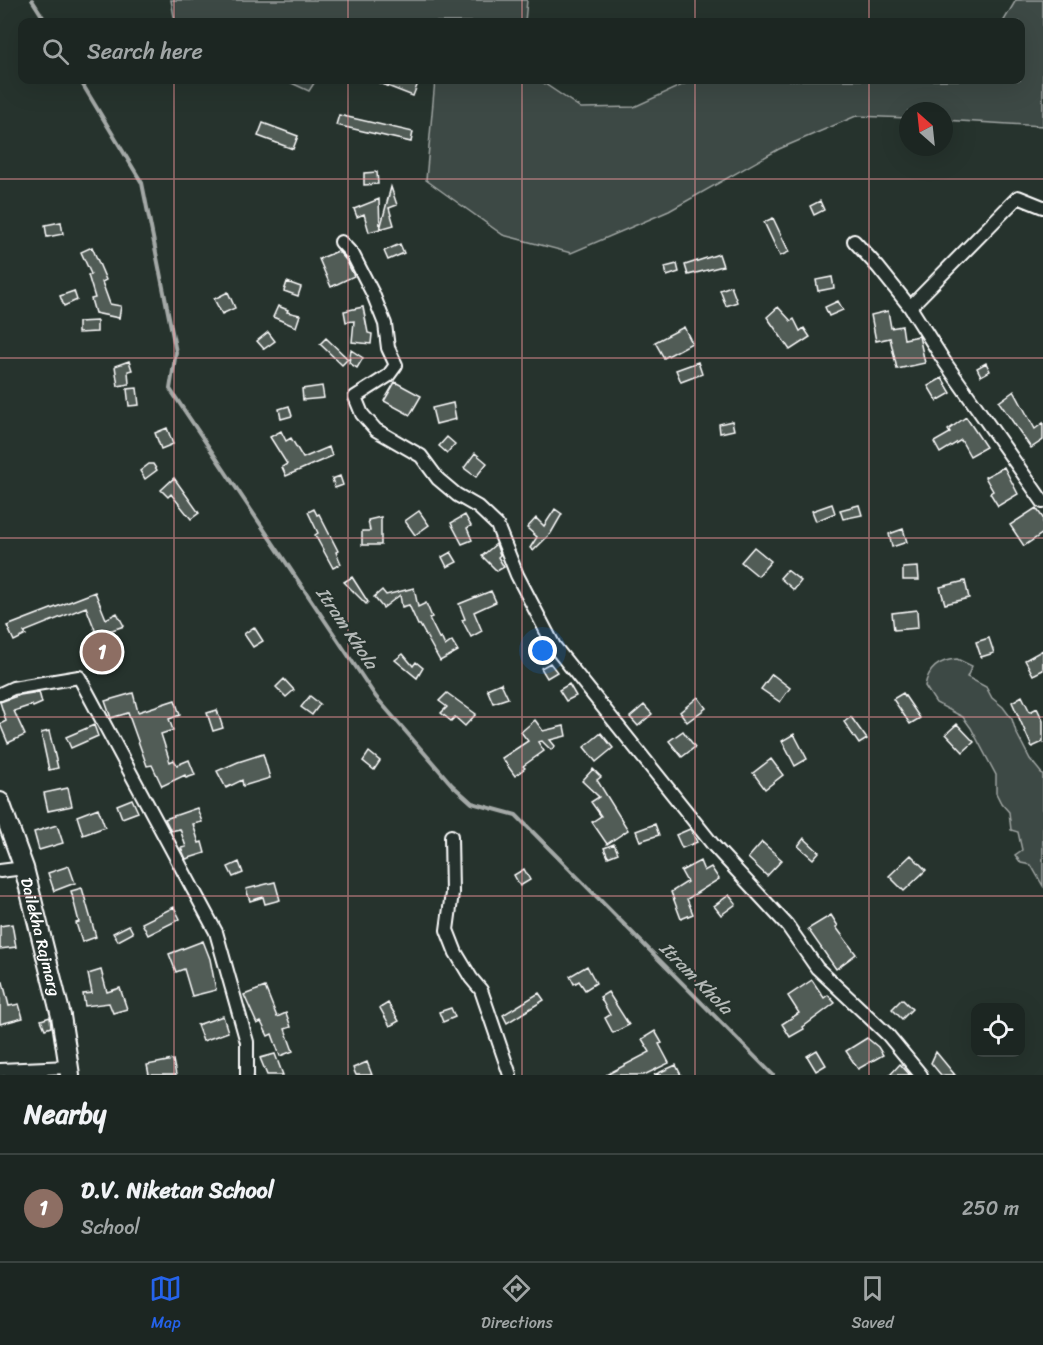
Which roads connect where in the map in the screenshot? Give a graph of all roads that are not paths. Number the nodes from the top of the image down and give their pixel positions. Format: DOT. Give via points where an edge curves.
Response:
graph roads {
  1 [pos="1043,207"];
  2 [pos="854,241"];
  3 [pos="341,242"];
  4 [pos="910,307"];
  5 [pos="1043,502"];
  6 [pos="0,694"];
  7 [pos="0,802"];
  8 [pos="451,836"];
  9 [pos="24,868"];
  10 [pos="0,871"];
  11 [pos="0,1070"];
  12 [pos="69,1071"];
  13 [pos="247,1075"];
  14 [pos="510,1075"];
  15 [pos="921,1075"];
  1 -- 4 [label="street" via="1018,197"];
  2 -- 4 [label="street"];
  3 -- 15 [label="street" via="353,255 373,294 396,365 388,376 355,397 362,414 376,430 421,456 444,484 497,525 517,575 554,646 714,846 787,925 817,968 888,1035"];
  4 -- 5 [label="street"];
  6 -- 13 [label="street" via="13,688 79,677 216,932 247,1042"];
  7 -- 9 [label="main road, Dailekha Rajmarg"];
  8 -- 14 [label="street" via="452,893 447,930 456,953 481,990"];
  9 -- 10 [label="street"];
  9 -- 12 [label="main road, Dailekha Rajmarg" via="61,1016"];
  11 -- 12 [label="street"];
}
